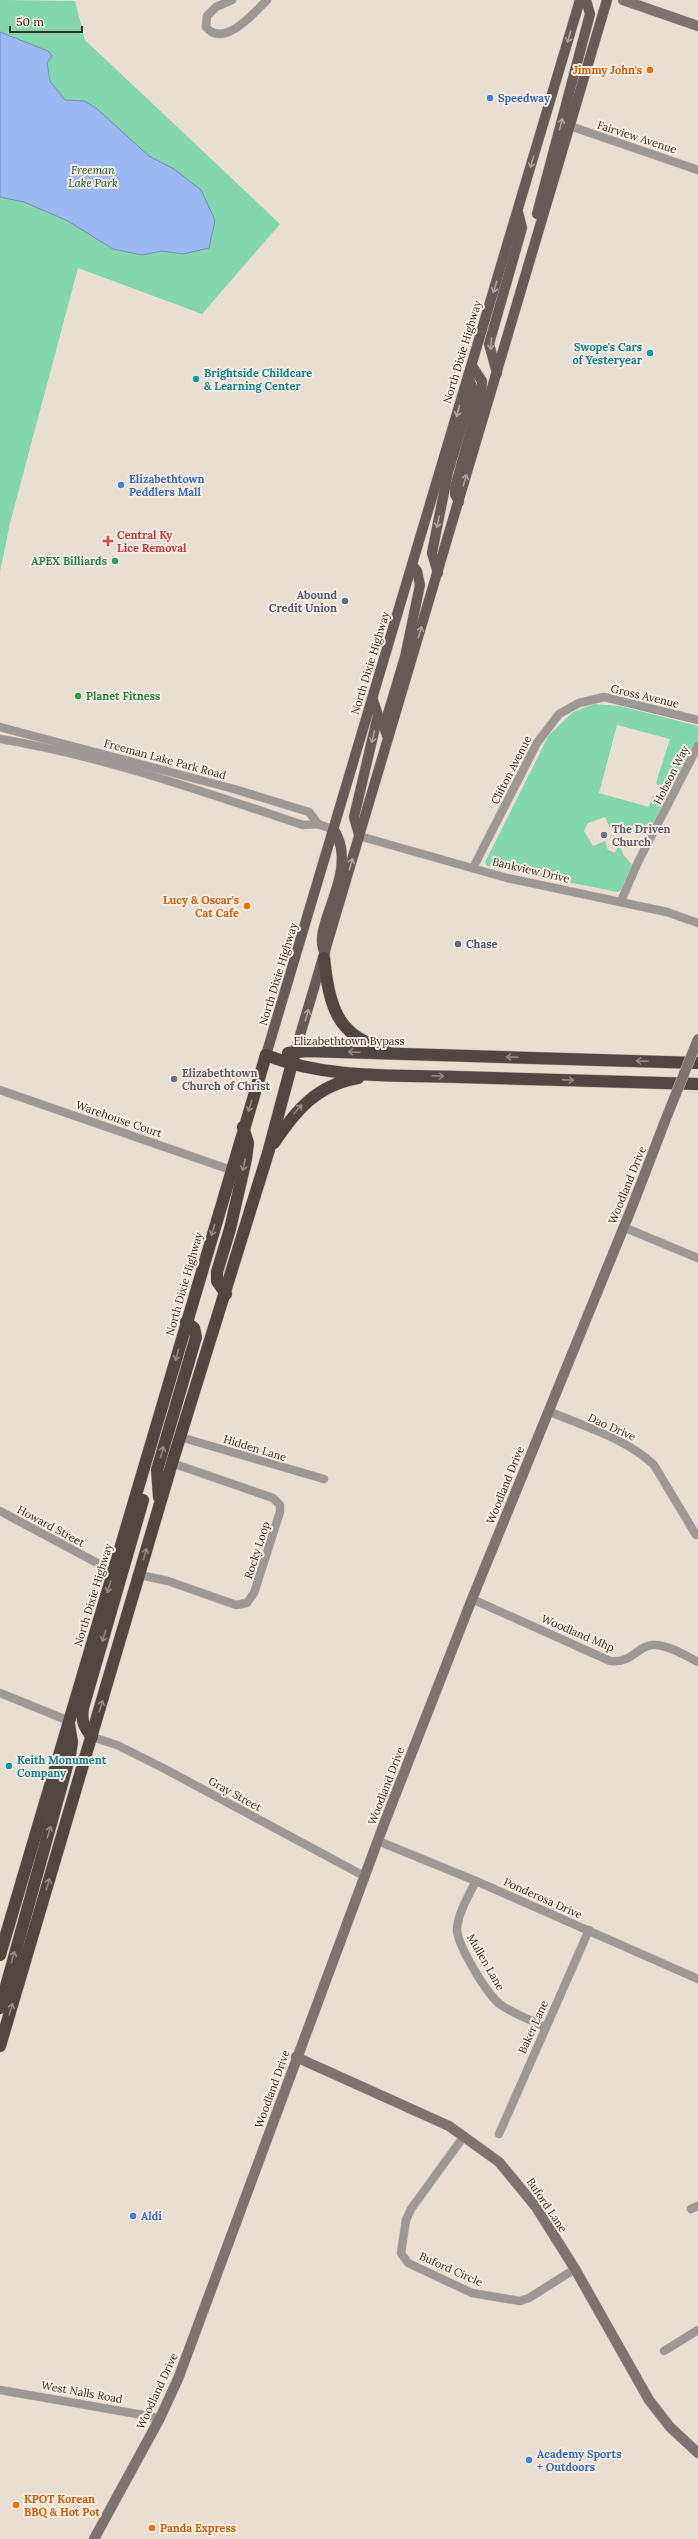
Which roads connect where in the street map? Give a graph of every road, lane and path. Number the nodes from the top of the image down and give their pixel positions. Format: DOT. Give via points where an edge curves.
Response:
graph roads {
  1 [pos="232,0"];
  2 [pos="267,0"];
  3 [pos="580,0"];
  4 [pos="586,0"];
  5 [pos="607,0"];
  6 [pos="623,0"];
  7 [pos="698,26"];
  8 [pos="570,126"];
  9 [pos="698,170"];
  10 [pos="518,212"];
  11 [pos="531,256"];
  12 [pos="472,366"];
  13 [pos="497,373"];
  14 [pos="468,376"];
  15 [pos="459,502"];
  16 [pos="412,565"];
  17 [pos="438,574"];
  18 [pos="373,700"];
  19 [pos="587,700"];
  20 [pos="698,720"];
  21 [pos="0,727"];
  22 [pos="388,738"];
  23 [pos="0,739"];
  24 [pos="698,746"];
  25 [pos="318,824"];
  26 [pos="334,830"];
  27 [pos="360,836"];
  28 [pos="473,868"];
  29 [pos="621,901"];
  30 [pos="698,923"];
  31 [pos="324,955"];
  32 [pos="698,1039"];
  33 [pos="295,1052"];
  34 [pos="414,1054"];
  35 [pos="266,1055"];
  36 [pos="698,1063"];
  37 [pos="292,1065"];
  38 [pos="400,1076"];
  39 [pos="698,1084"];
  40 [pos="0,1090"];
  41 [pos="243,1127"];
  42 [pos="268,1153"];
  43 [pos="231,1170"];
  44 [pos="623,1227"];
  45 [pos="698,1258"];
  46 [pos="226,1294"];
  47 [pos="186,1322"];
  48 [pos="548,1411"];
  49 [pos="155,1435"];
  50 [pos="180,1437"];
  51 [pos="172,1463"];
  52 [pos="324,1480"];
  53 [pos="160,1504"];
  54 [pos="0,1511"];
  55 [pos="696,1535"];
  56 [pos="114,1572"];
  57 [pos="140,1575"];
  58 [pos="472,1599"];
  59 [pos="698,1662"];
  60 [pos="0,1693"];
  61 [pos="69,1721"];
  62 [pos="92,1736"];
  63 [pos="378,1841"];
  64 [pos="364,1876"];
  65 [pos="476,1881"];
  66 [pos="589,1930"];
  67 [pos="0,1955"];
  68 [pos="698,1979"];
  69 [pos="0,2008"];
  70 [pos="545,2027"];
  71 [pos="1,2039"];
  72 [pos="296,2058"];
  73 [pos="499,2134"];
  74 [pos="464,2136"];
  75 [pos="575,2269"];
  76 [pos="698,2330"];
  77 [pos="664,2352"];
  78 [pos="0,2390"];
  79 [pos="160,2418"];
  80 [pos="698,2453"];
  81 [pos="94,2539"];
  1 -- 2 [label="street" via="216,7 207,16 206,27 209,31 219,34 230,31"];
  3 -- 10 [label="main road, North Dixie Highway, one-way"];
  11 -- 4 [label="main road, one-way" via="529,246 590,14"];
  5 -- 8 [label="main road"];
  6 -- 7 [label="street"];
  8 -- 9 [label="street, Fairview Avenue"];
  8 -- 11 [label="main road"];
  10 -- 12 [label="main road, North Dixie Highway, one-way"];
  10 -- 13 [label="main road, one-way" via="522,228 489,344"];
  11 -- 13 [label="main road"];
  12 -- 14 [label="main road, North Dixie Highway"];
  12 -- 15 [label="main road" via="482,381 481,394 455,487"];
  15 -- 13 [label="main road, one-way"];
  14 -- 16 [label="main road, North Dixie Highway, one-way"];
  14 -- 17 [label="main road, one-way" via="473,390 448,472 432,553"];
  15 -- 17 [label="main road"];
  16 -- 18 [label="main road, North Dixie Highway"];
  16 -- 22 [label="main road" via="418,571 420,585 405,657 384,726"];
  22 -- 17 [label="main road, one-way"];
  18 -- 26 [label="main road, North Dixie Highway"];
  18 -- 27 [label="main road, one-way" via="378,715 354,817"];
  19 -- 20 [label="street, Gross Avenue" via="613,698"];
  19 -- 28 [label="street, Clifton Avenue" via="565,709 547,726"];
  21 -- 25 [label="street, Freeman Lake Park Road" via="234,789 309,812"];
  22 -- 27 [label="main road"];
  23 -- 25 [label="street, Freeman Lake Park Road" via="163,779 303,825"];
  24 -- 29 [label="street, Hobson Way" via="638,862"];
  25 -- 26 [label="street, Freeman Lake Park Road"];
  26 -- 31 [label="main road" via="341,841 342,860 339,882 321,939"];
  26 -- 35 [label="main road, North Dixie Highway"];
  27 -- 28 [label="street, Bankview Drive"];
  31 -- 27 [label="main road, one-way"];
  28 -- 29 [label="street, Bankview Drive"];
  29 -- 30 [label="street, Bankview Drive"];
  33 -- 31 [label="main road, one-way"];
  31 -- 34 [label="highway" via="327,988 332,1005 348,1030 371,1045"];
  32 -- 44 [label="street, Woodland Drive, bridge"];
  34 -- 33 [label="highway, Elizabethtown Bypass, one-way"];
  33 -- 35 [label="highway, Elizabethtown Bypass"];
  33 -- 37 [label="highway"];
  36 -- 34 [label="highway, Elizabethtown Bypass, one-way"];
  35 -- 37 [label="highway"];
  35 -- 41 [label="highway, North Dixie Highway, one-way"];
  37 -- 38 [label="highway" via="328,1071"];
  37 -- 42 [label="highway"];
  38 -- 39 [label="highway, one-way"];
  42 -- 38 [label="highway, one-way" via="292,1116 315,1094 345,1080"];
  40 -- 43 [label="street, Warehouse Court"];
  41 -- 43 [label="highway, North Dixie Highway"];
  41 -- 46 [label="highway, one-way" via="248,1143 246,1159 217,1272 217,1281"];
  42 -- 46 [label="highway"];
  43 -- 47 [label="highway, North Dixie Highway, one-way"];
  44 -- 45 [label="street"];
  44 -- 48 [label="street, Woodland Drive"];
  46 -- 50 [label="highway"];
  47 -- 49 [label="highway, North Dixie Highway, one-way"];
  53 -- 47 [label="highway, one-way" via="157,1470 196,1337 194,1328"];
  48 -- 55 [label="street, Dao Drive" via="631,1445 645,1456 654,1465"];
  48 -- 58 [label="street, Woodland Drive"];
  49 -- 56 [label="highway, North Dixie Highway"];
  49 -- 62 [label="highway, one-way" via="141,1510 84,1708 84,1726"];
  50 -- 51 [label="highway"];
  50 -- 52 [label="street, Hidden Lane"];
  51 -- 53 [label="highway"];
  51 -- 57 [label="street, Rocky Loop" via="273,1498 280,1505 280,1512 254,1593 247,1603 236,1605 168,1581"];
  57 -- 53 [label="highway, one-way"];
  54 -- 56 [label="street, Howard Street"];
  56 -- 61 [label="highway, North Dixie Highway, one-way"];
  62 -- 57 [label="highway, one-way"];
  58 -- 59 [label="street, Woodland Mhp" via="610,1661 629,1659 654,1645"];
  58 -- 63 [label="street, Woodland Drive"];
  60 -- 61 [label="street"];
  61 -- 67 [label="highway, North Dixie Highway"];
  69 -- 61 [label="highway, one-way" via="70,1755 72,1742"];
  62 -- 64 [label="street, Gray Street" via="117,1745 171,1772"];
  71 -- 62 [label="highway, one-way"];
  63 -- 64 [label="street, Woodland Drive"];
  63 -- 65 [label="street, Ponderosa Drive"];
  64 -- 72 [label="street, Woodland Drive"];
  65 -- 66 [label="street, Ponderosa Drive"];
  65 -- 70 [label="street, Mullen Lane" via="458,1924 458,1936 463,1948 493,1998 501,2005"];
  66 -- 68 [label="street, Ponderosa Drive"];
  66 -- 70 [label="street, Baker Lane"];
  70 -- 73 [label="street, Baker Lane"];
  72 -- 74 [label="street, Buford Lane" via="448,2126"];
  72 -- 79 [label="street, Woodland Drive" via="188,2354"];
  74 -- 75 [label="street, Buford Lane" via="499,2162 528,2194"];
  74 -- 75 [label="street, Buford Circle" via="411,2208 406,2220 401,2253 408,2263 472,2293 520,2301"];
  75 -- 80 [label="street, Buford Lane" via="649,2400 670,2427"];
  76 -- 77 [label="street"];
  78 -- 79 [label="street, West Nalls Road"];
  79 -- 81 [label="street, Woodland Drive"];
}
